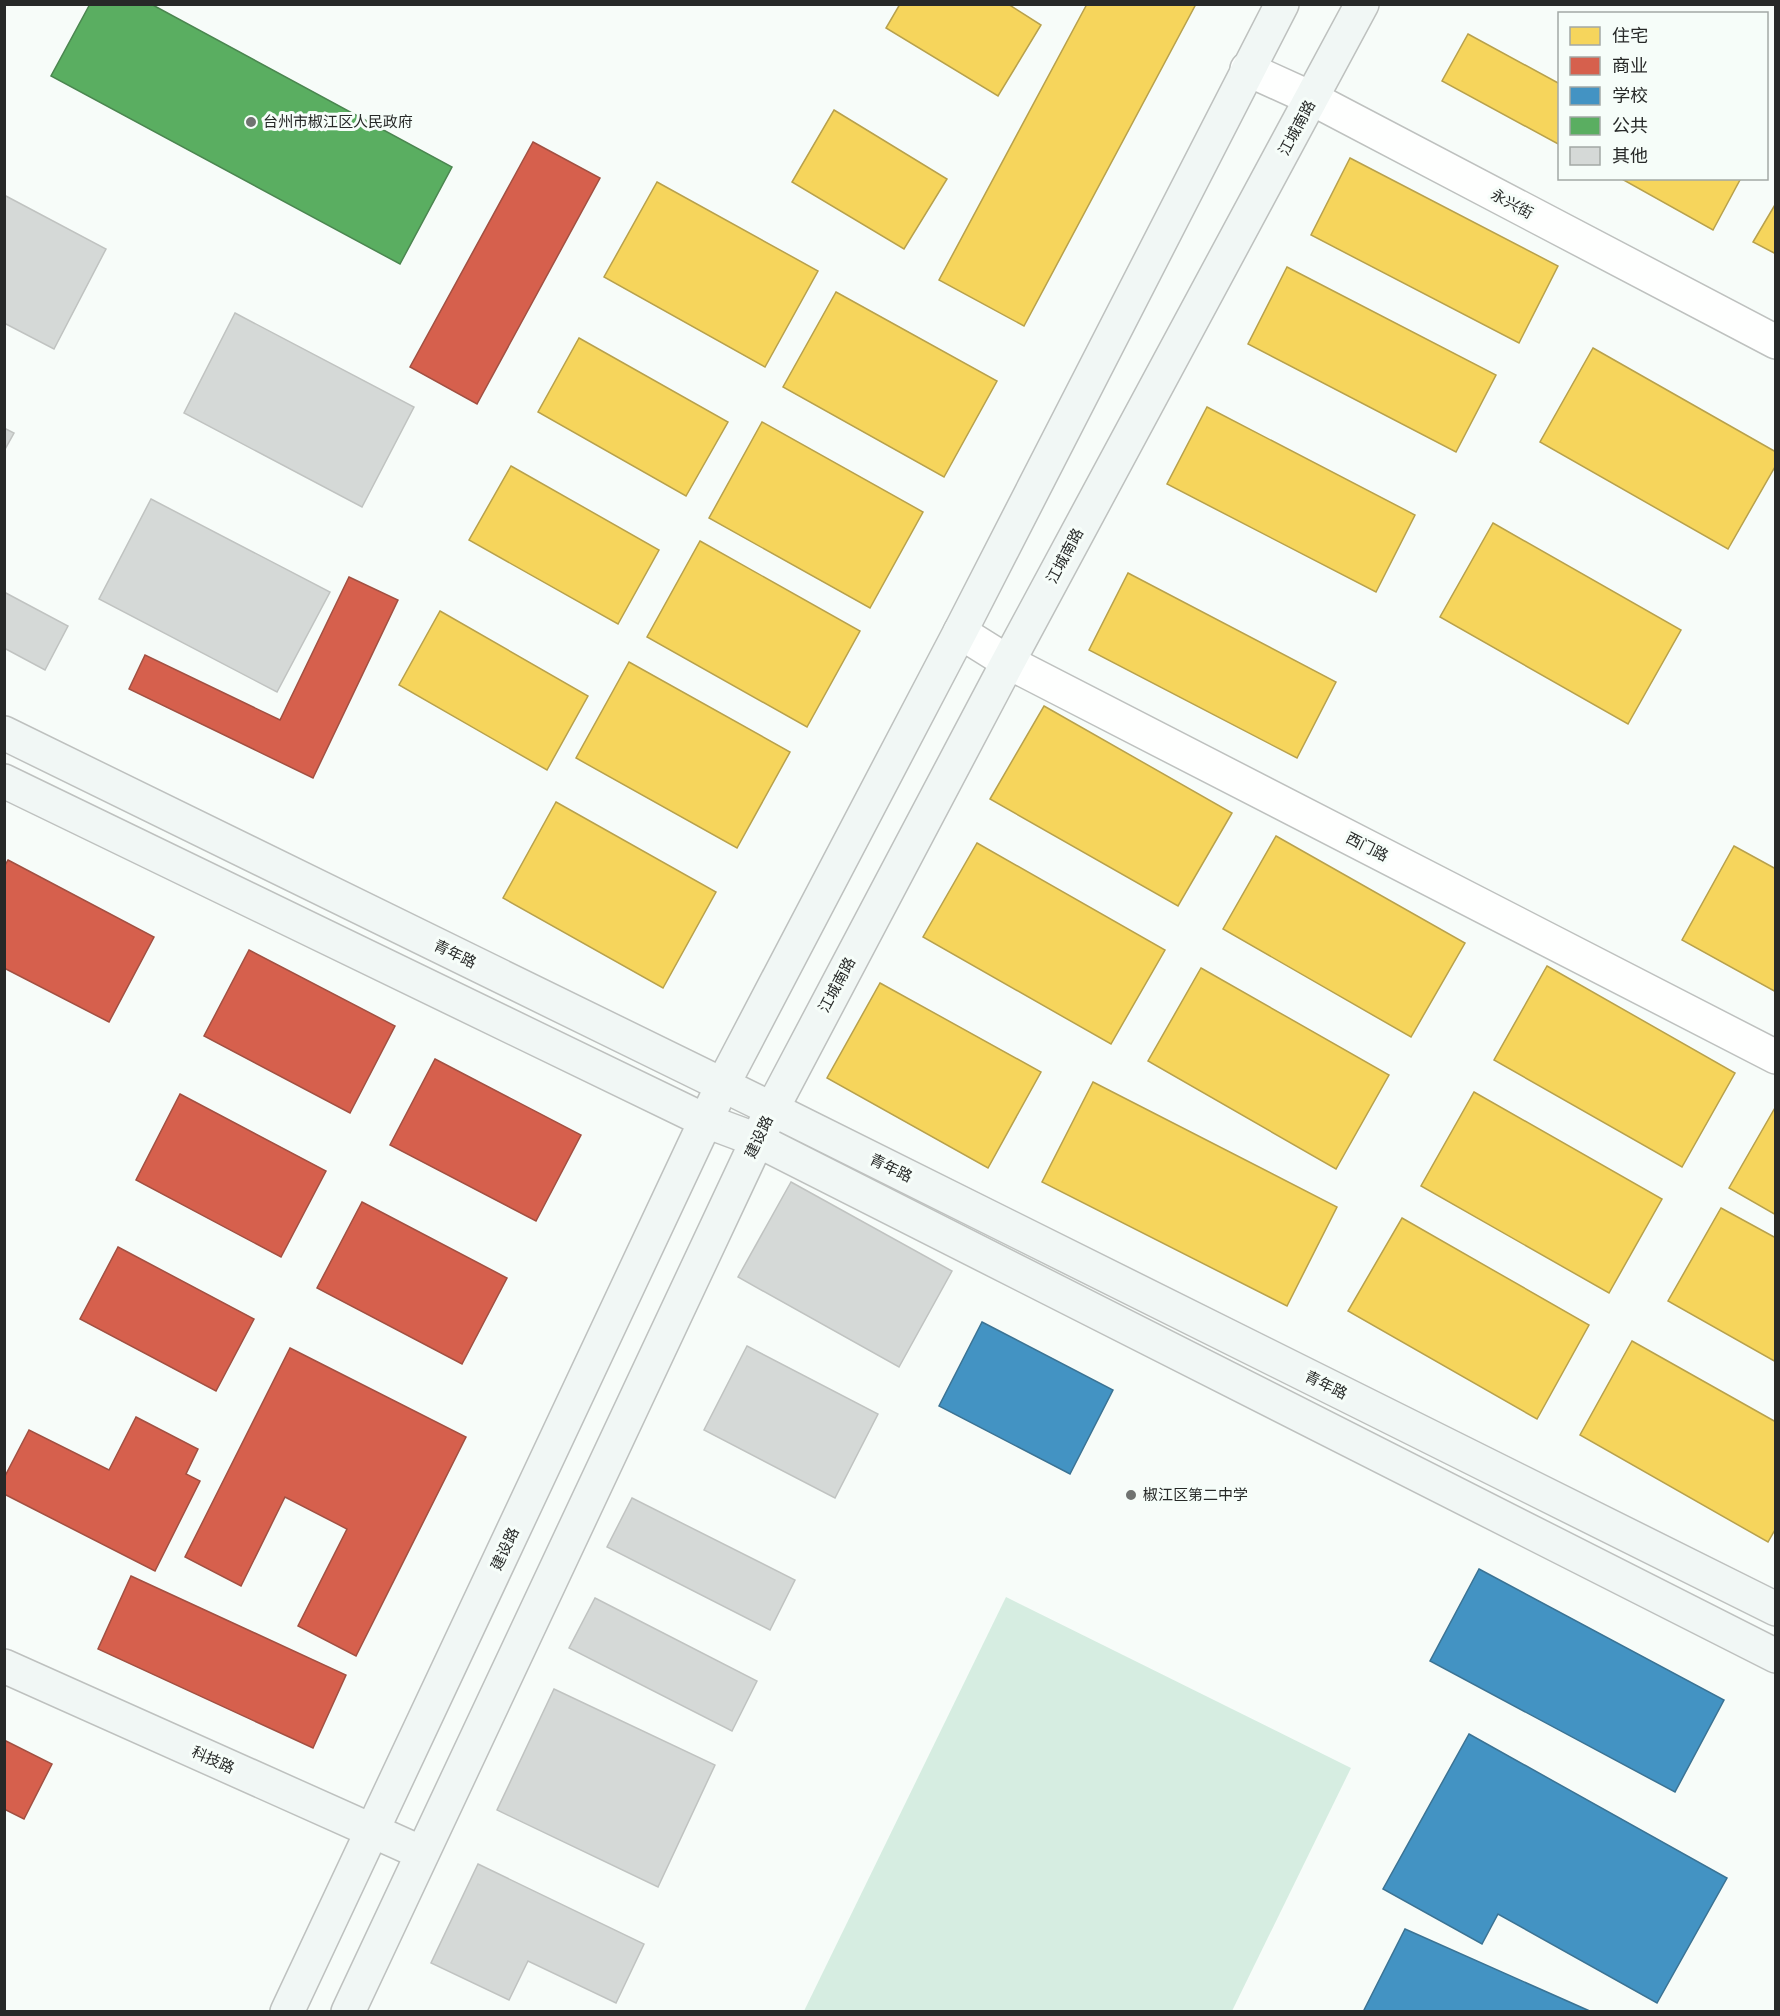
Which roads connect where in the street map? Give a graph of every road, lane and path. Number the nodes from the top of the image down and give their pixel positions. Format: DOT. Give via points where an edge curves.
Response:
graph roads {
  1 [pos="1282,4"];
  2 [pos="1362,4"];
  3 [pos="1247,69"];
  4 [pos="1313,99"];
  5 [pos="1776,342"];
  6 [pos="960,632"];
  7 [pos="1008,662"];
  8 [pos="4,733"];
  9 [pos="4,781"];
  10 [pos="1776,1057"];
  11 [pos="722,1086"];
  12 [pos="772,1109"];
  13 [pos="706,1120"];
  14 [pos="757,1140"];
  15 [pos="1776,1609"];
  16 [pos="1776,1656"];
  17 [pos="4,1666"];
  18 [pos="372,1831"];
  19 [pos="422,1853"];
  20 [pos="287,2012"];
  21 [pos="348,2012"];
  1 -- 3 [label="main road"];
  2 -- 4 [label="main road, 江城南路"];
  3 -- 4 [label="street, 永兴街"];
  3 -- 6 [label="main road"];
  4 -- 5 [label="street, 永兴街"];
  4 -- 7 [label="main road, 江城南路"];
  6 -- 7 [label="street, 西门路"];
  6 -- 11 [label="main road"];
  7 -- 10 [label="street, 西门路"];
  7 -- 12 [label="main road, 江城南路"];
  8 -- 11 [label="main road, 青年路"];
  9 -- 13 [label="main road"];
  11 -- 12 [label="main road, 青年路"];
  11 -- 13 [label="main road, 建设路"];
  12 -- 14 [label="main road, 建设路"];
  12 -- 15 [label="main road, 青年路"];
  13 -- 14 [label="main road"];
  13 -- 18 [label="main road, 建设路"];
  14 -- 16 [label="main road"];
  14 -- 19 [label="main road, 建设路"];
  17 -- 18 [label="main road, 科技路"];
  18 -- 19 [label="main road, 科技路"];
  18 -- 20 [label="main road, 建设路"];
  19 -- 21 [label="main road, 建设路"];
}
